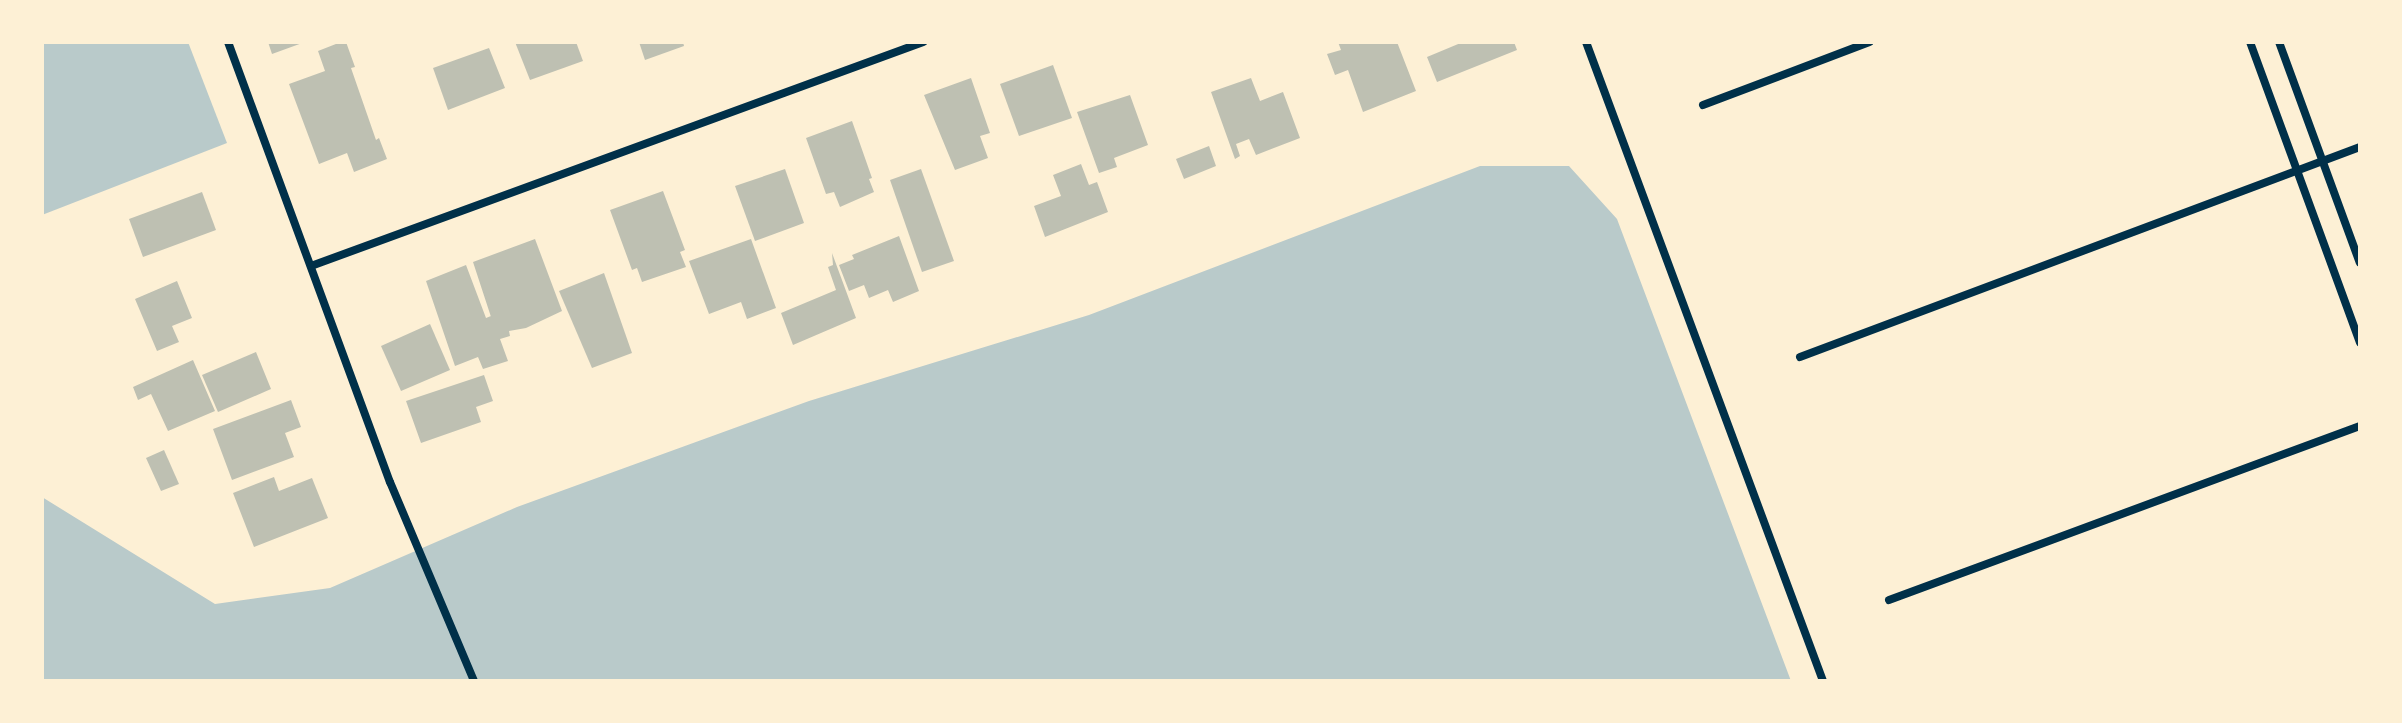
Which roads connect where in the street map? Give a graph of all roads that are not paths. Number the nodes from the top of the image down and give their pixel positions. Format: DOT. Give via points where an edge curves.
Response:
graph roads {
  1 [pos="228,42"];
  2 [pos="923,42"];
  3 [pos="1586,42"];
  4 [pos="1870,42"];
  5 [pos="2250,42"];
  6 [pos="2279,42"];
  7 [pos="1703,105"];
  8 [pos="2360,147"];
  9 [pos="2323,161"];
  10 [pos="2297,171"];
  11 [pos="2360,263"];
  12 [pos="311,266"];
  13 [pos="2360,343"];
  14 [pos="1800,357"];
  15 [pos="2360,426"];
  16 [pos="1889,600"];
  17 [pos="474,681"];
  18 [pos="1823,681"];
  1 -- 12 [label="street"];
  2 -- 12 [label="street"];
  3 -- 18 [label="street"];
  4 -- 7 [label="street"];
  5 -- 10 [label="street"];
  6 -- 9 [label="street"];
  8 -- 9 [label="street"];
  9 -- 10 [label="street"];
  9 -- 11 [label="street"];
  10 -- 13 [label="street"];
  10 -- 14 [label="street"];
  12 -- 17 [label="street" via="390,482"];
  15 -- 16 [label="street"];
}
